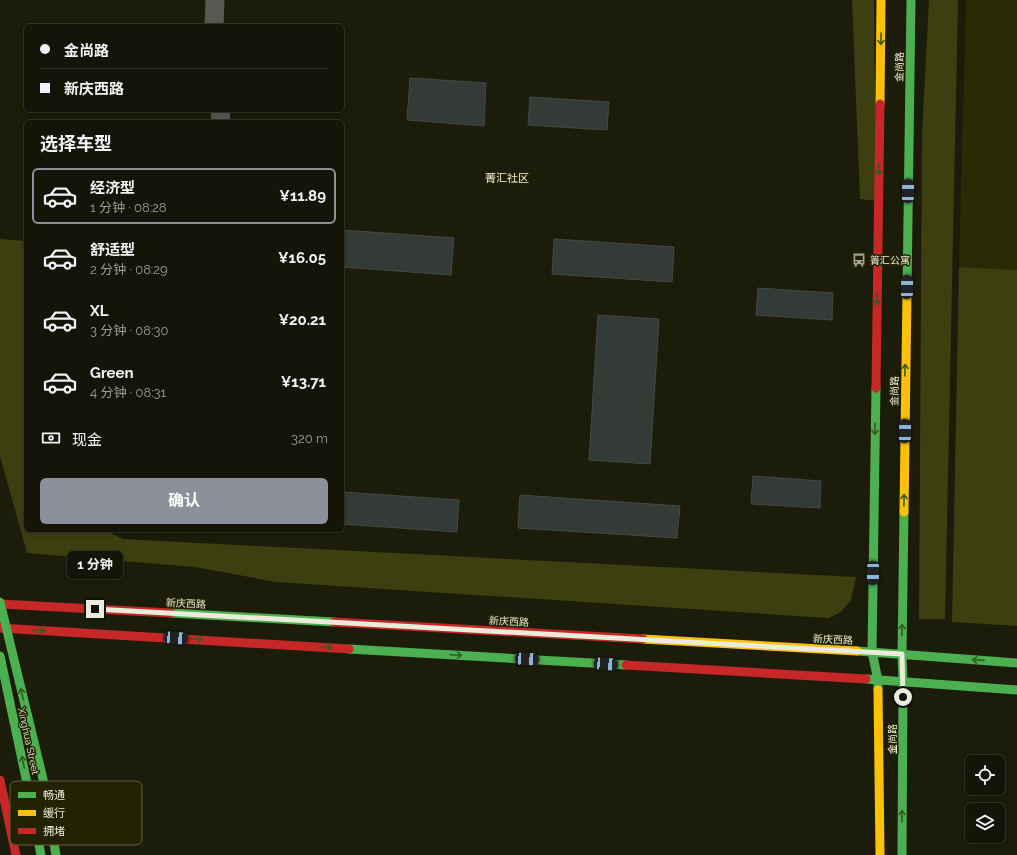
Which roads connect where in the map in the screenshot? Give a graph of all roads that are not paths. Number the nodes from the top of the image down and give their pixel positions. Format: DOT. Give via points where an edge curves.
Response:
graph roads {
  1 [pos="215,0"];
  2 [pos="881,0"];
  3 [pos="911,0"];
  4 [pos="214,24"];
  5 [pos="0,603"];
  6 [pos="0,628"];
  7 [pos="872,652"];
  8 [pos="902,654"];
  9 [pos="0,656"];
  10 [pos="1017,663"];
  11 [pos="878,680"];
  12 [pos="903,682"];
  13 [pos="1017,690"];
  14 [pos="0,780"];
  15 [pos="27,781"];
  16 [pos="43,781"];
  17 [pos="10,827"];
  18 [pos="14,845"];
  19 [pos="39,845"];
  20 [pos="54,845"];
  21 [pos="16,855"];
  22 [pos="41,855"];
  23 [pos="56,855"];
  24 [pos="880,855"];
  25 [pos="902,855"];
  1 -- 4 [label="street"];
  2 -- 7 [label="main road, one-way"];
  8 -- 3 [label="main road, 金尚路, one-way"];
  5 -- 7 [label="main road, 新庆西路"];
  16 -- 5 [label="main road, one-way, bridge"];
  6 -- 11 [label="main road, one-way"];
  7 -- 8 [label="main road, 新庆西路"];
  7 -- 11 [label="main road"];
  10 -- 8 [label="main road, 新庆西路, one-way"];
  8 -- 12 [label="main road, 金尚路"];
  15 -- 9 [label="main road, Xinghua Street, one-way"];
  11 -- 12 [label="main road"];
  11 -- 24 [label="main road"];
  12 -- 13 [label="main road"];
  25 -- 12 [label="main road, 金尚路, one-way"];
  14 -- 17 [label="main road"];
  18 -- 21 [label="main road"];
  22 -- 19 [label="main road, Xinghua Street, one-way"];
  23 -- 20 [label="main road, one-way, bridge"];
}
